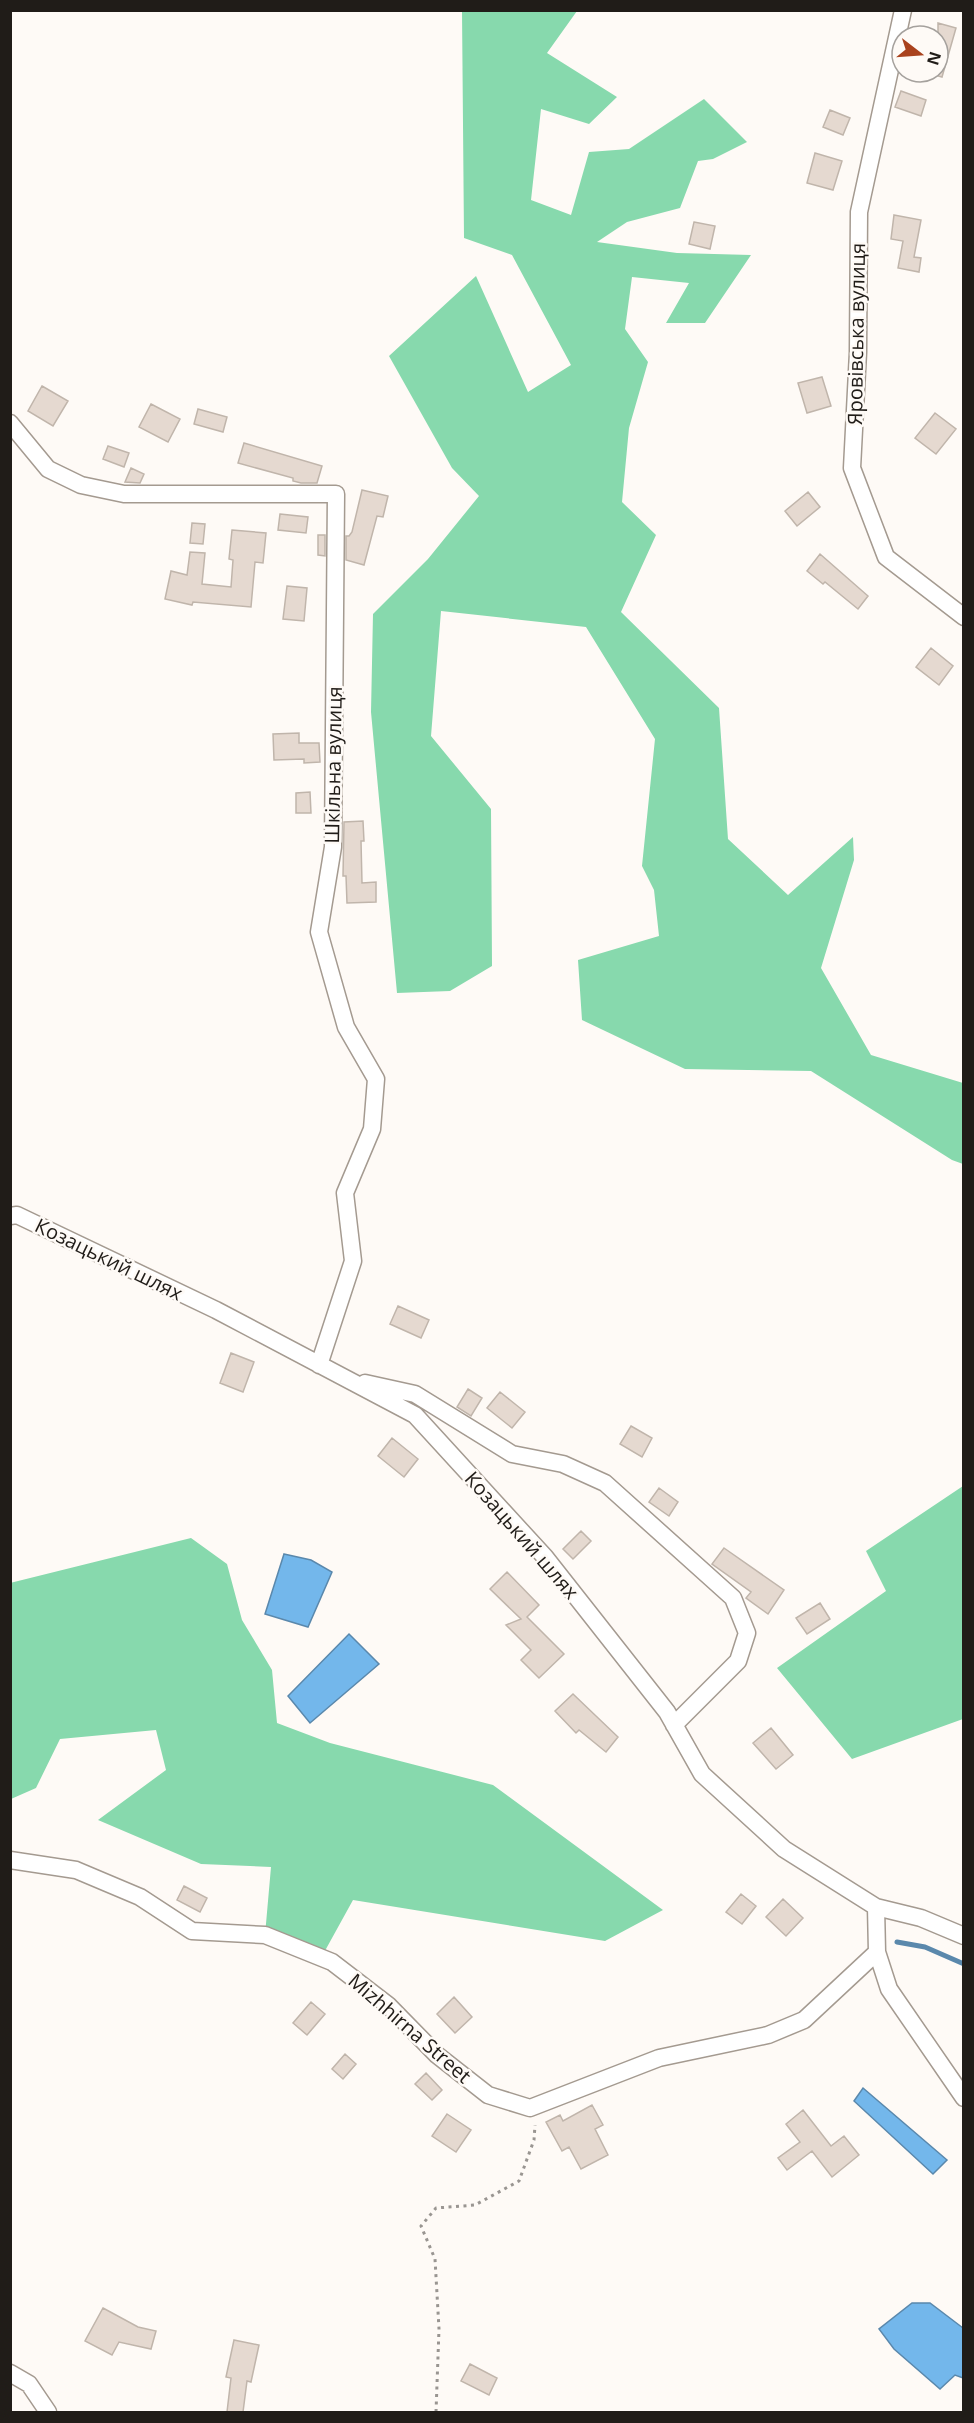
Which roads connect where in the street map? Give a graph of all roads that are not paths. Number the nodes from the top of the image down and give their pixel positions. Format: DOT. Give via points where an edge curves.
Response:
graph roads {
  1 [pos="903,10"];
  2 [pos="10,423"];
  3 [pos="963,617"];
  4 [pos="10,1216"];
  5 [pos="319,1365"];
  6 [pos="344,1378"];
  7 [pos="674,1725"];
  8 [pos="10,1860"];
  9 [pos="876,1907"];
  10 [pos="963,1936"];
  11 [pos="877,1952"];
  12 [pos="963,2098"];
  13 [pos="10,2373"];
  14 [pos="48,2412"];
  1 -- 3 [label="street, Яровівська вулиця" via="859,212 852,468 886,558"];
  2 -- 5 [label="street, Шкільна вулиця" via="48,469 81,485 124,494 336,494 333,847 320,932 346,1027 376,1079 372,1128 345,1193 353,1261"];
  4 -- 5 [label="street, Козацький шлях" via="17,1215 195,1300"];
  5 -- 6 [label="street, Козацький шлях"];
  6 -- 7 [label="street, Козацький шлях" via="415,1415 545,1557"];
  6 -- 7 [label="street" via="415,1394 512,1454 564,1464 605,1483 732,1598 747,1634 738,1661"];
  7 -- 9 [label="street, Козацький шлях" via="702,1774 767,1834 784,1849"];
  8 -- 11 [label="street, Mizhhirna Street" via="76,1870 140,1897 192,1930 265,1935 332,1962 388,2006 437,2055 488,2094 530,2108 658,2058 768,2035 804,2020"];
  9 -- 10 [label="street, Козацький шлях" via="921,1918"];
  9 -- 11 [label="street"];
  11 -- 12 [label="street" via="889,1989"];
  13 -- 14 [label="street" via="30,2384"];
}
